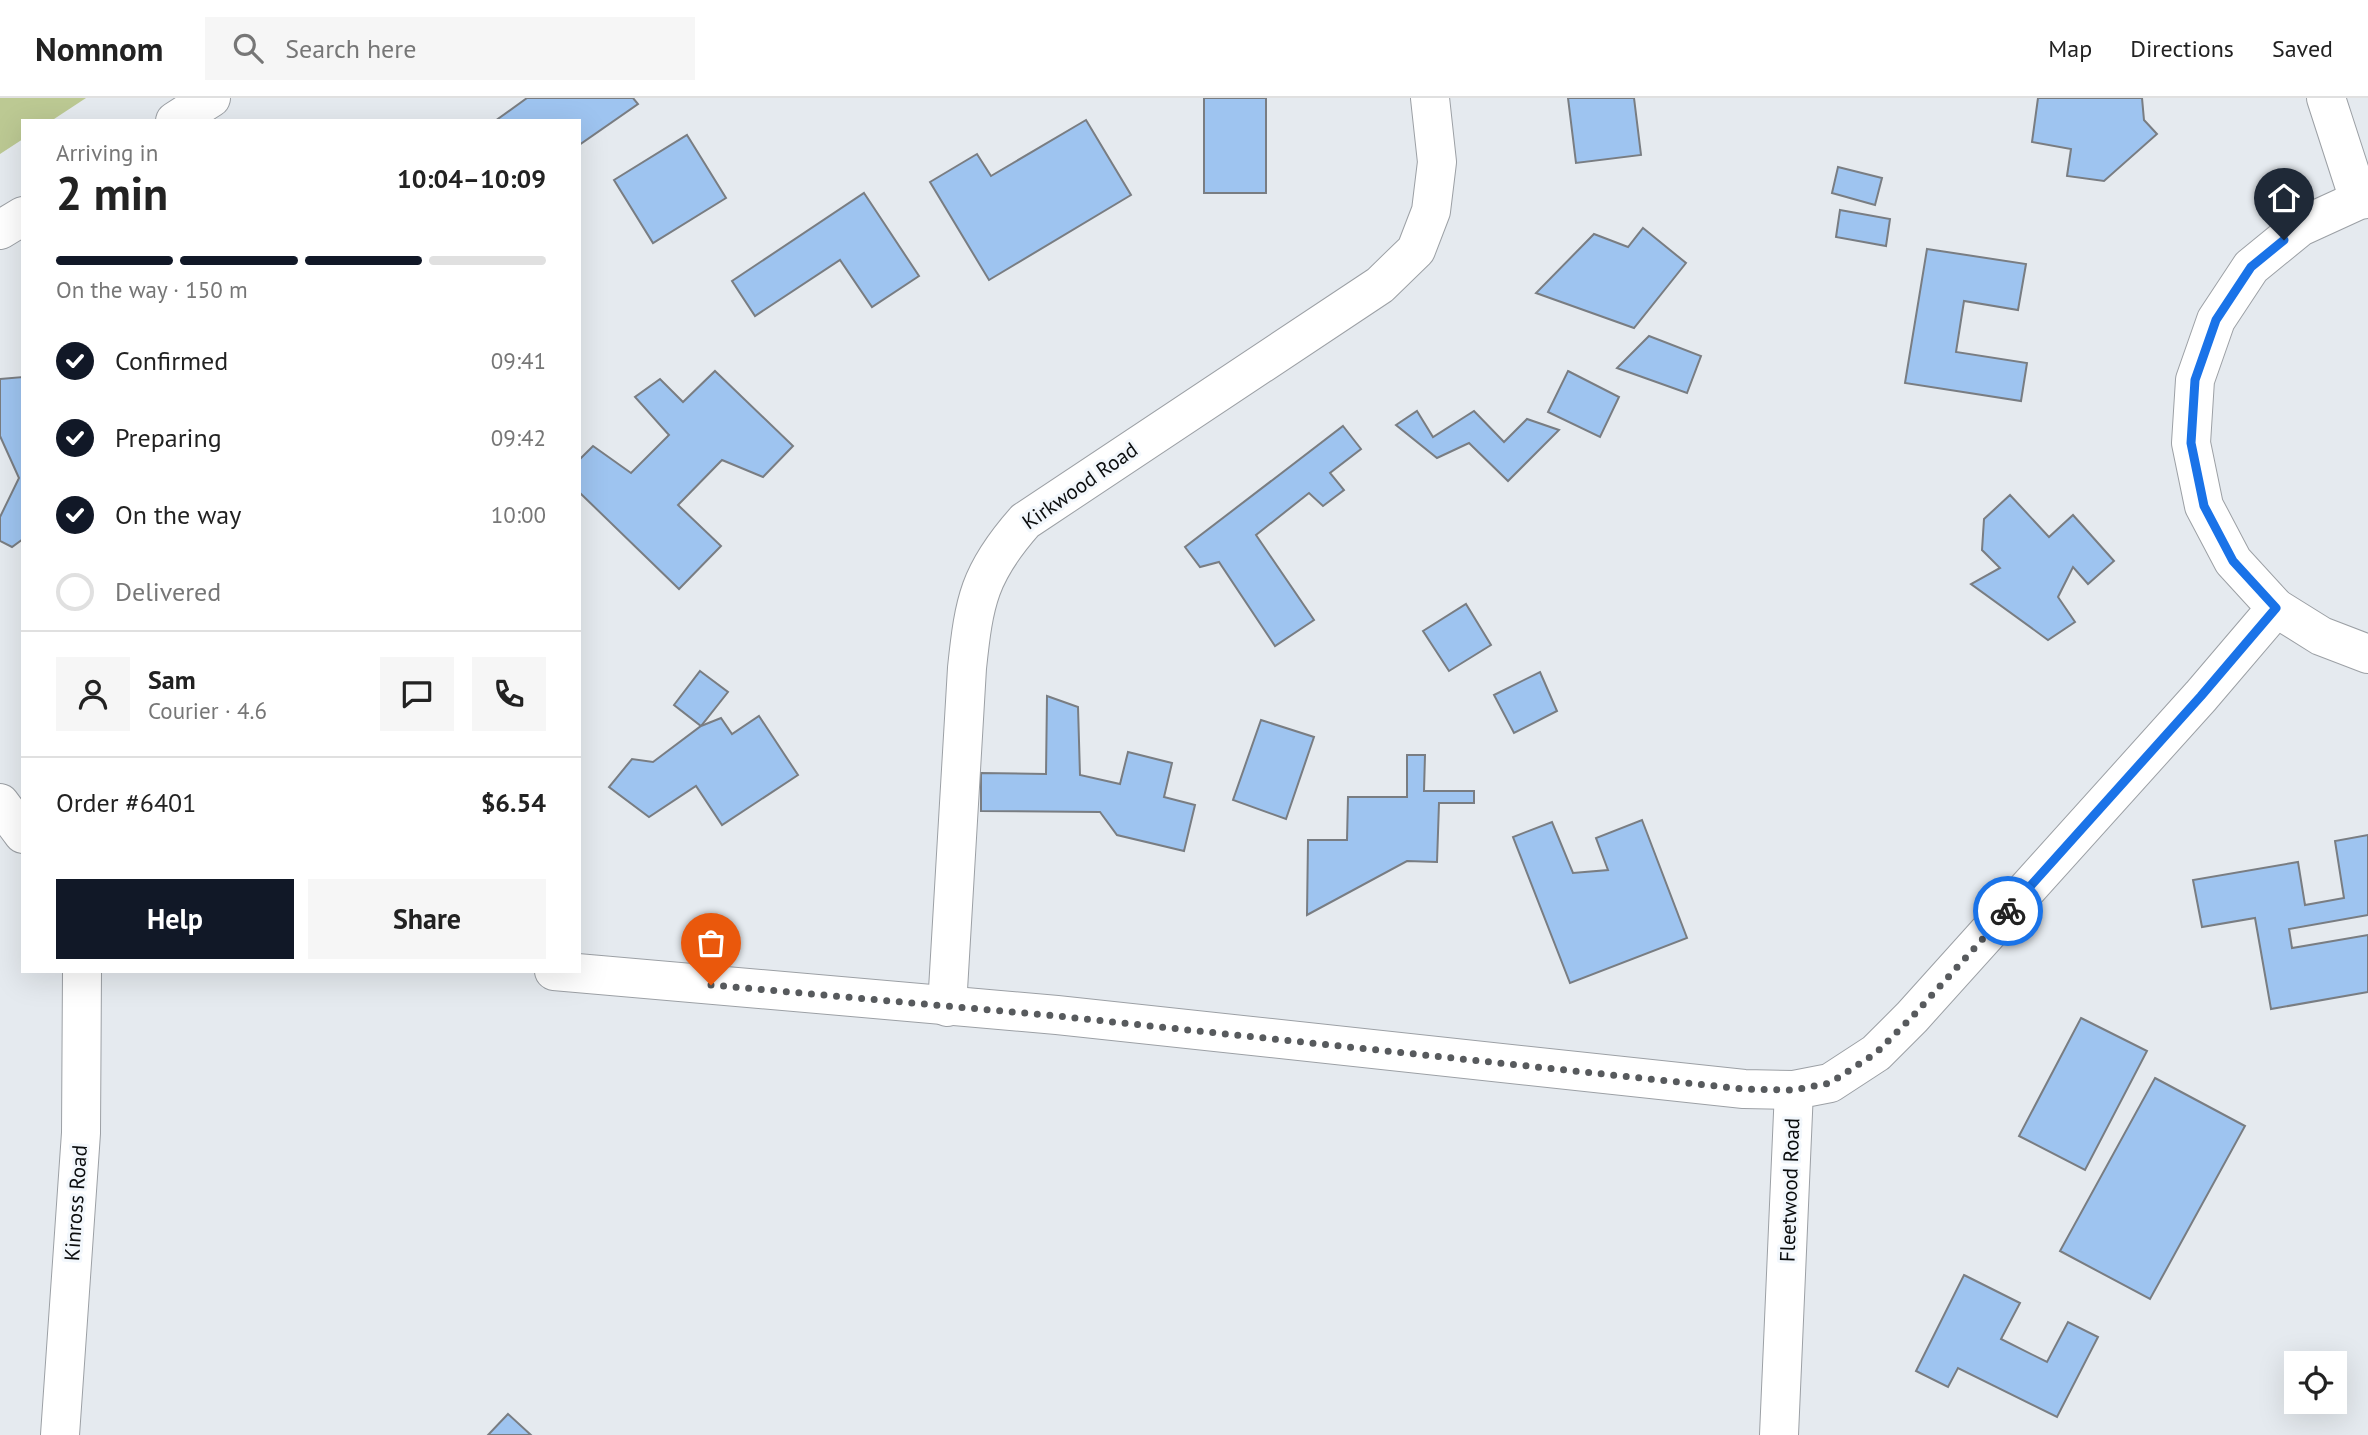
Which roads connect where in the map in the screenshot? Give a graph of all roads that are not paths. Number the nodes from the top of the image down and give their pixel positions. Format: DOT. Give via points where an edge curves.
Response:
graph roads {
  1 [pos="211,98"];
  2 [pos="1430,98"];
  3 [pos="2326,98"];
  4 [pos="178,119"];
  5 [pos="2363,199"];
  6 [pos="21,217"];
  7 [pos="0,230"];
  8 [pos="2276,608"];
  9 [pos="2368,654"];
  10 [pos="0,803"];
  11 [pos="21,831"];
  12 [pos="82,973"];
  13 [pos="576,973"];
  14 [pos="947,1007"];
  15 [pos="1794,1090"];
  16 [pos="60,1435"];
  17 [pos="1779,1435"];
  1 -- 4 [label="street"];
  2 -- 14 [label="street, Kirkwood Road" via="1437,162 1431,211 1416,250 1380,285 1025,521 984,578 973,615 967,668"];
  3 -- 5 [label="street"];
  5 -- 8 [label="street" via="2300,227 2251,267 2216,320 2195,380 2191,443 2204,506 2233,561"];
  6 -- 7 [label="street"];
  8 -- 9 [label="street" via="2321,636"];
  8 -- 15 [label="street, Fleetwood Road" via="1876,1053 1830,1083"];
  10 -- 11 [label="street"];
  12 -- 16 [label="street, Kinross Road" via="81,1133"];
  13 -- 14 [label="street"];
  14 -- 15 [label="street" via="1744,1089"];
  15 -- 17 [label="street, Fleetwood Road"];
}
